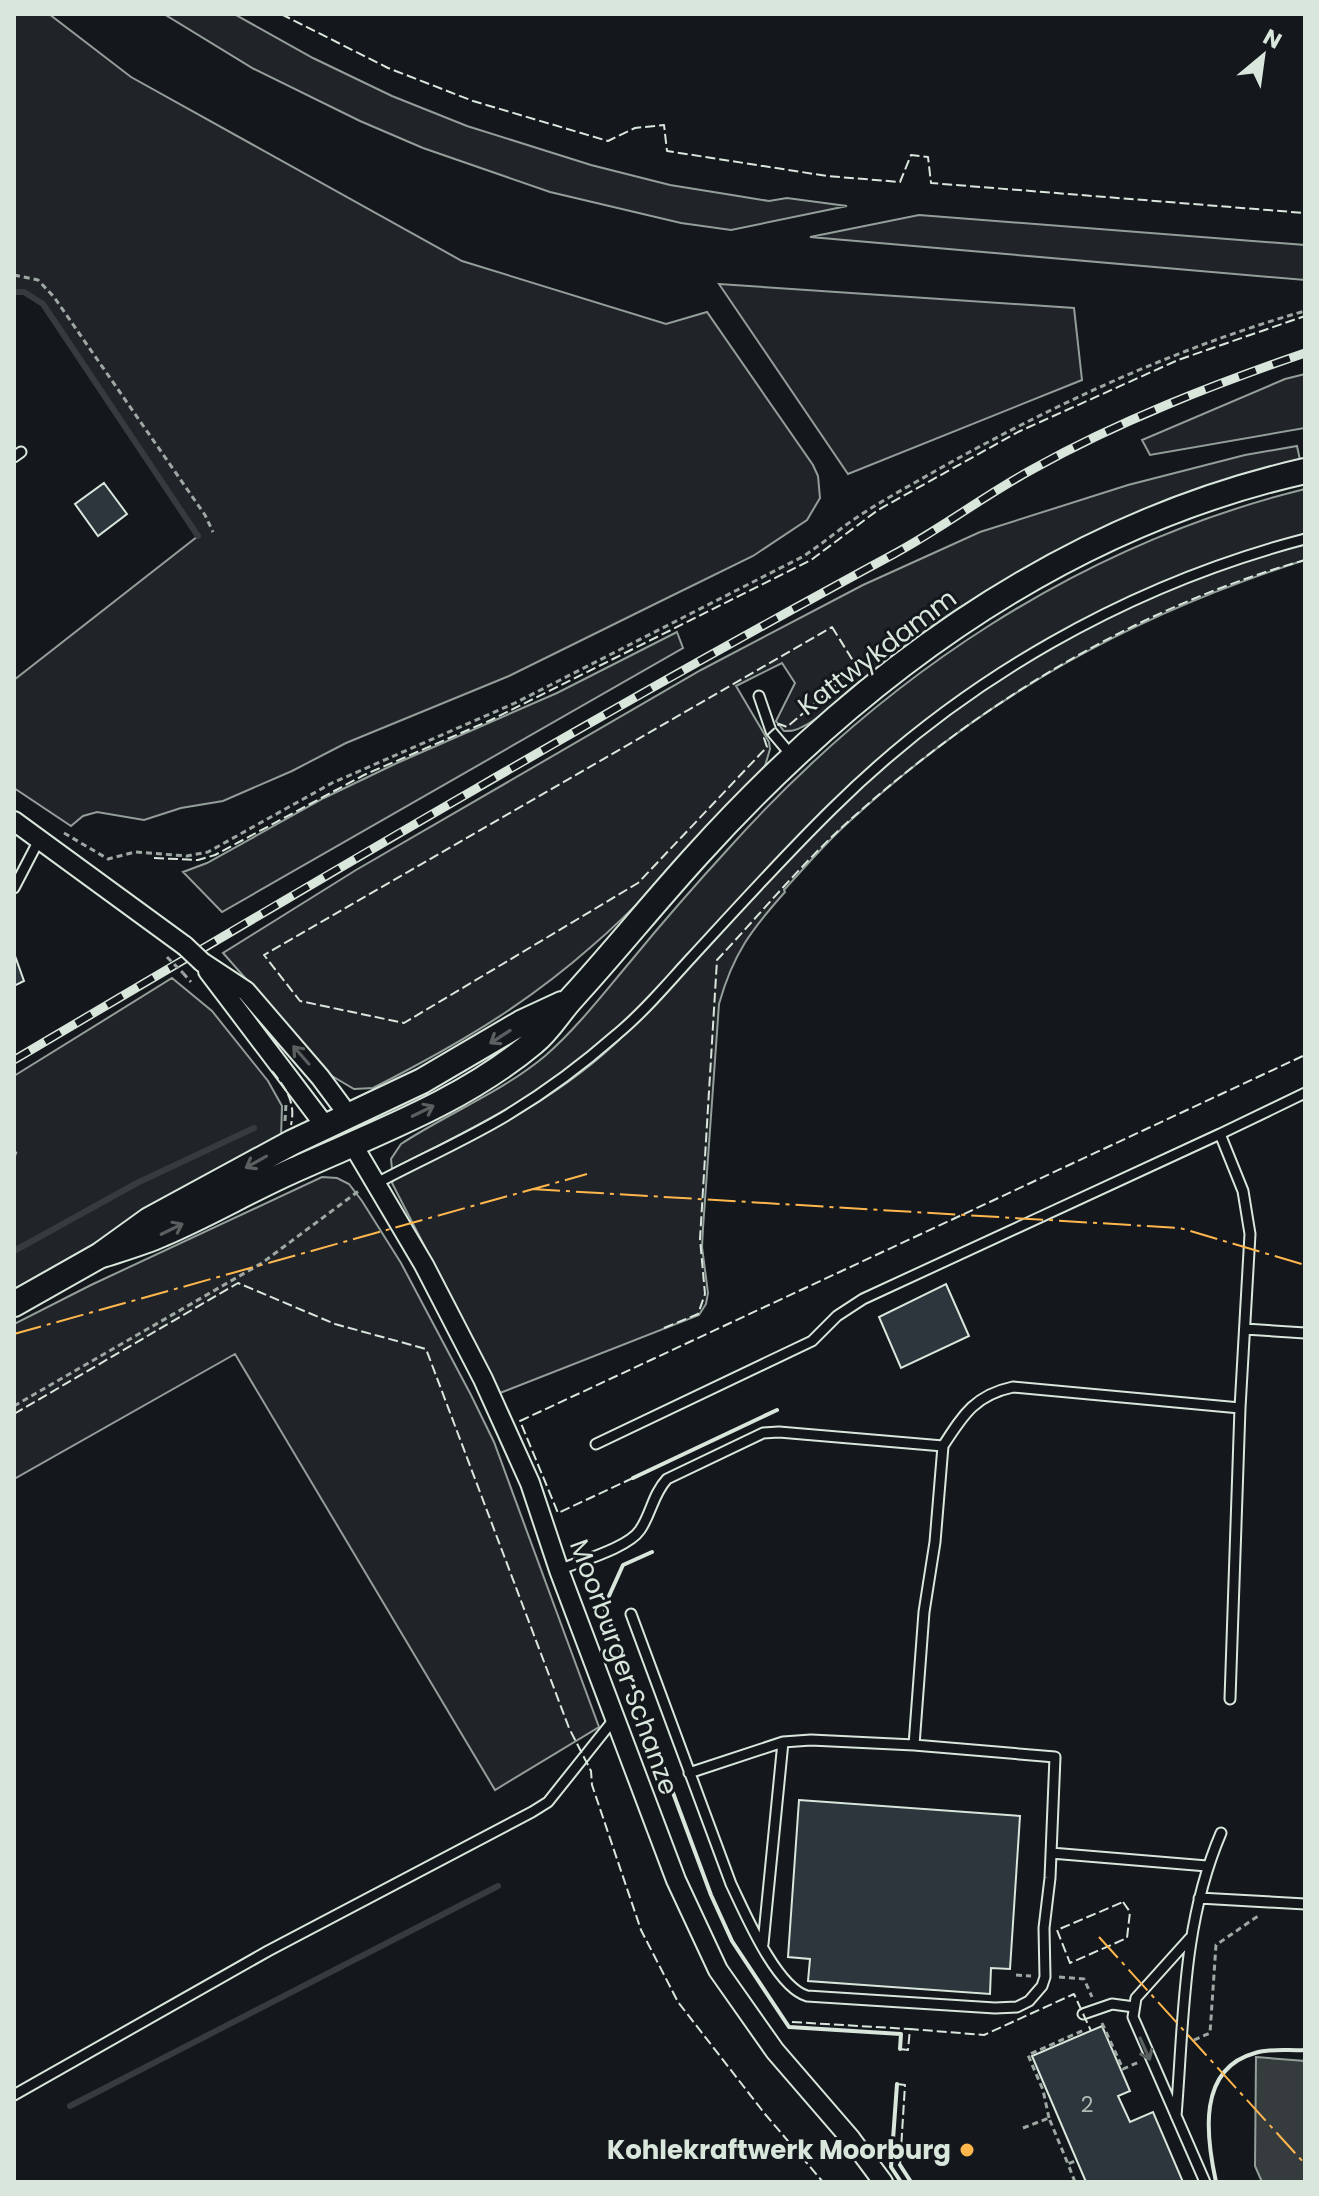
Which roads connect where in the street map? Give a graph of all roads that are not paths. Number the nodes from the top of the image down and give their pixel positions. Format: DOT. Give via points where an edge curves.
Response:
graph roads {
  1 [pos="1305,471"];
  2 [pos="1305,539"];
  3 [pos="759,696"];
  4 [pos="792,756"];
  5 [pos="14,821"];
  6 [pos="40,838"];
  7 [pos="14,888"];
  8 [pos="202,962"];
  9 [pos="569,1001"];
  10 [pos="1305,1093"];
  11 [pos="349,1116"];
  12 [pos="326,1127"];
  13 [pos="1220,1134"];
  14 [pos="353,1145"];
  15 [pos="375,1184"];
  16 [pos="99,1256"];
  17 [pos="14,1304"];
  18 [pos="1245,1329"];
  19 [pos="1305,1333"];
  20 [pos="1240,1408"];
  21 [pos="596,1444"];
  22 [pos="943,1446"];
  23 [pos="559,1570"];
  24 [pos="631,1614"];
  25 [pos="1230,1699"];
  26 [pos="615,1718"];
  27 [pos="783,1742"];
  28 [pos="914,1745"];
  29 [pos="689,1773"];
  30 [pos="1221,1833"];
  31 [pos="1051,1853"];
  32 [pos="1207,1866"];
  33 [pos="1199,1898"];
  34 [pos="1305,1904"];
  35 [pos="1190,1938"];
  36 [pos="763,1944"];
  37 [pos="1134,2007"];
  38 [pos="1083,2014"];
  39 [pos="14,2095"];
  40 [pos="1176,2116"];
  41 [pos="883,2182"];
  42 [pos="1205,2182"];
  1 -- 4 [label="main road, Kattwykdamm" via="1195,504 1051,567 918,651"];
  2 -- 15 [label="lane" via="1243,555 1112,610 972,693 902,745 834,807 618,1034 509,1114"];
  3 -- 4 [label="lane" via="771,731"];
  4 -- 9 [label="main road, Kattwykdamm"];
  5 -- 6 [label="street"];
  6 -- 7 [label="lane"];
  6 -- 8 [label="street, bridge"];
  11 -- 8 [label="street, one-way" via="246,991"];
  8 -- 12 [label="street"];
  9 -- 11 [label="main road, Kattwykdamm, one-way"];
  14 -- 9 [label="main road, Kattwykdamm, one-way" via="501,1067 538,1040"];
  10 -- 13 [label="lane"];
  11 -- 12 [label="main road, Kattwykdamm"];
  11 -- 14 [label="main road"];
  12 -- 14 [label="main road" via="338,1141"];
  12 -- 16 [label="main road, Kattwykdamm, one-way" via="149,1220"];
  13 -- 18 [label="lane" via="1248,1212"];
  13 -- 21 [label="lane" via="863,1299 812,1341"];
  14 -- 15 [label="street, Moorburger Schanze"];
  16 -- 14 [label="main road, Kattwykdamm, one-way" via="160,1235"];
  15 -- 23 [label="street, Moorburger Schanze" via="483,1379 530,1483"];
  16 -- 17 [label="main road"];
  18 -- 19 [label="lane"];
  18 -- 20 [label="lane"];
  20 -- 22 [label="lane" via="1013,1387 978,1401 962,1415"];
  20 -- 25 [label="lane"];
  22 -- 23 [label="lane" via="763,1433 667,1479 632,1539"];
  22 -- 28 [label="lane"];
  23 -- 26 [label="street, Moorburger Schanze"];
  24 -- 29 [label="lane"];
  26 -- 39 [label="lane" via="548,1802 268,1951"];
  26 -- 41 [label="street, Moorburger Schanze" via="676,1880 718,1970 775,2051"];
  27 -- 28 [label="lane"];
  27 -- 29 [label="lane"];
  27 -- 36 [label="lane"];
  28 -- 31 [label="lane" via="1055,1757"];
  29 -- 36 [label="lane" via="731,1884"];
  30 -- 32 [label="lane"];
  31 -- 32 [label="lane"];
  31 -- 36 [label="lane" via="1045,1977 1035,1995 1017,2007 807,1996 780,1974"];
  32 -- 33 [label="lane"];
  33 -- 34 [label="lane"];
  33 -- 35 [label="lane"];
  35 -- 37 [label="lane" via="1153,1977"];
  35 -- 40 [label="lane"];
  37 -- 38 [label="lane" via="1118,2004"];
  37 -- 40 [label="lane, one-way" via="1135,2027"];
  40 -- 42 [label="lane"];
}
